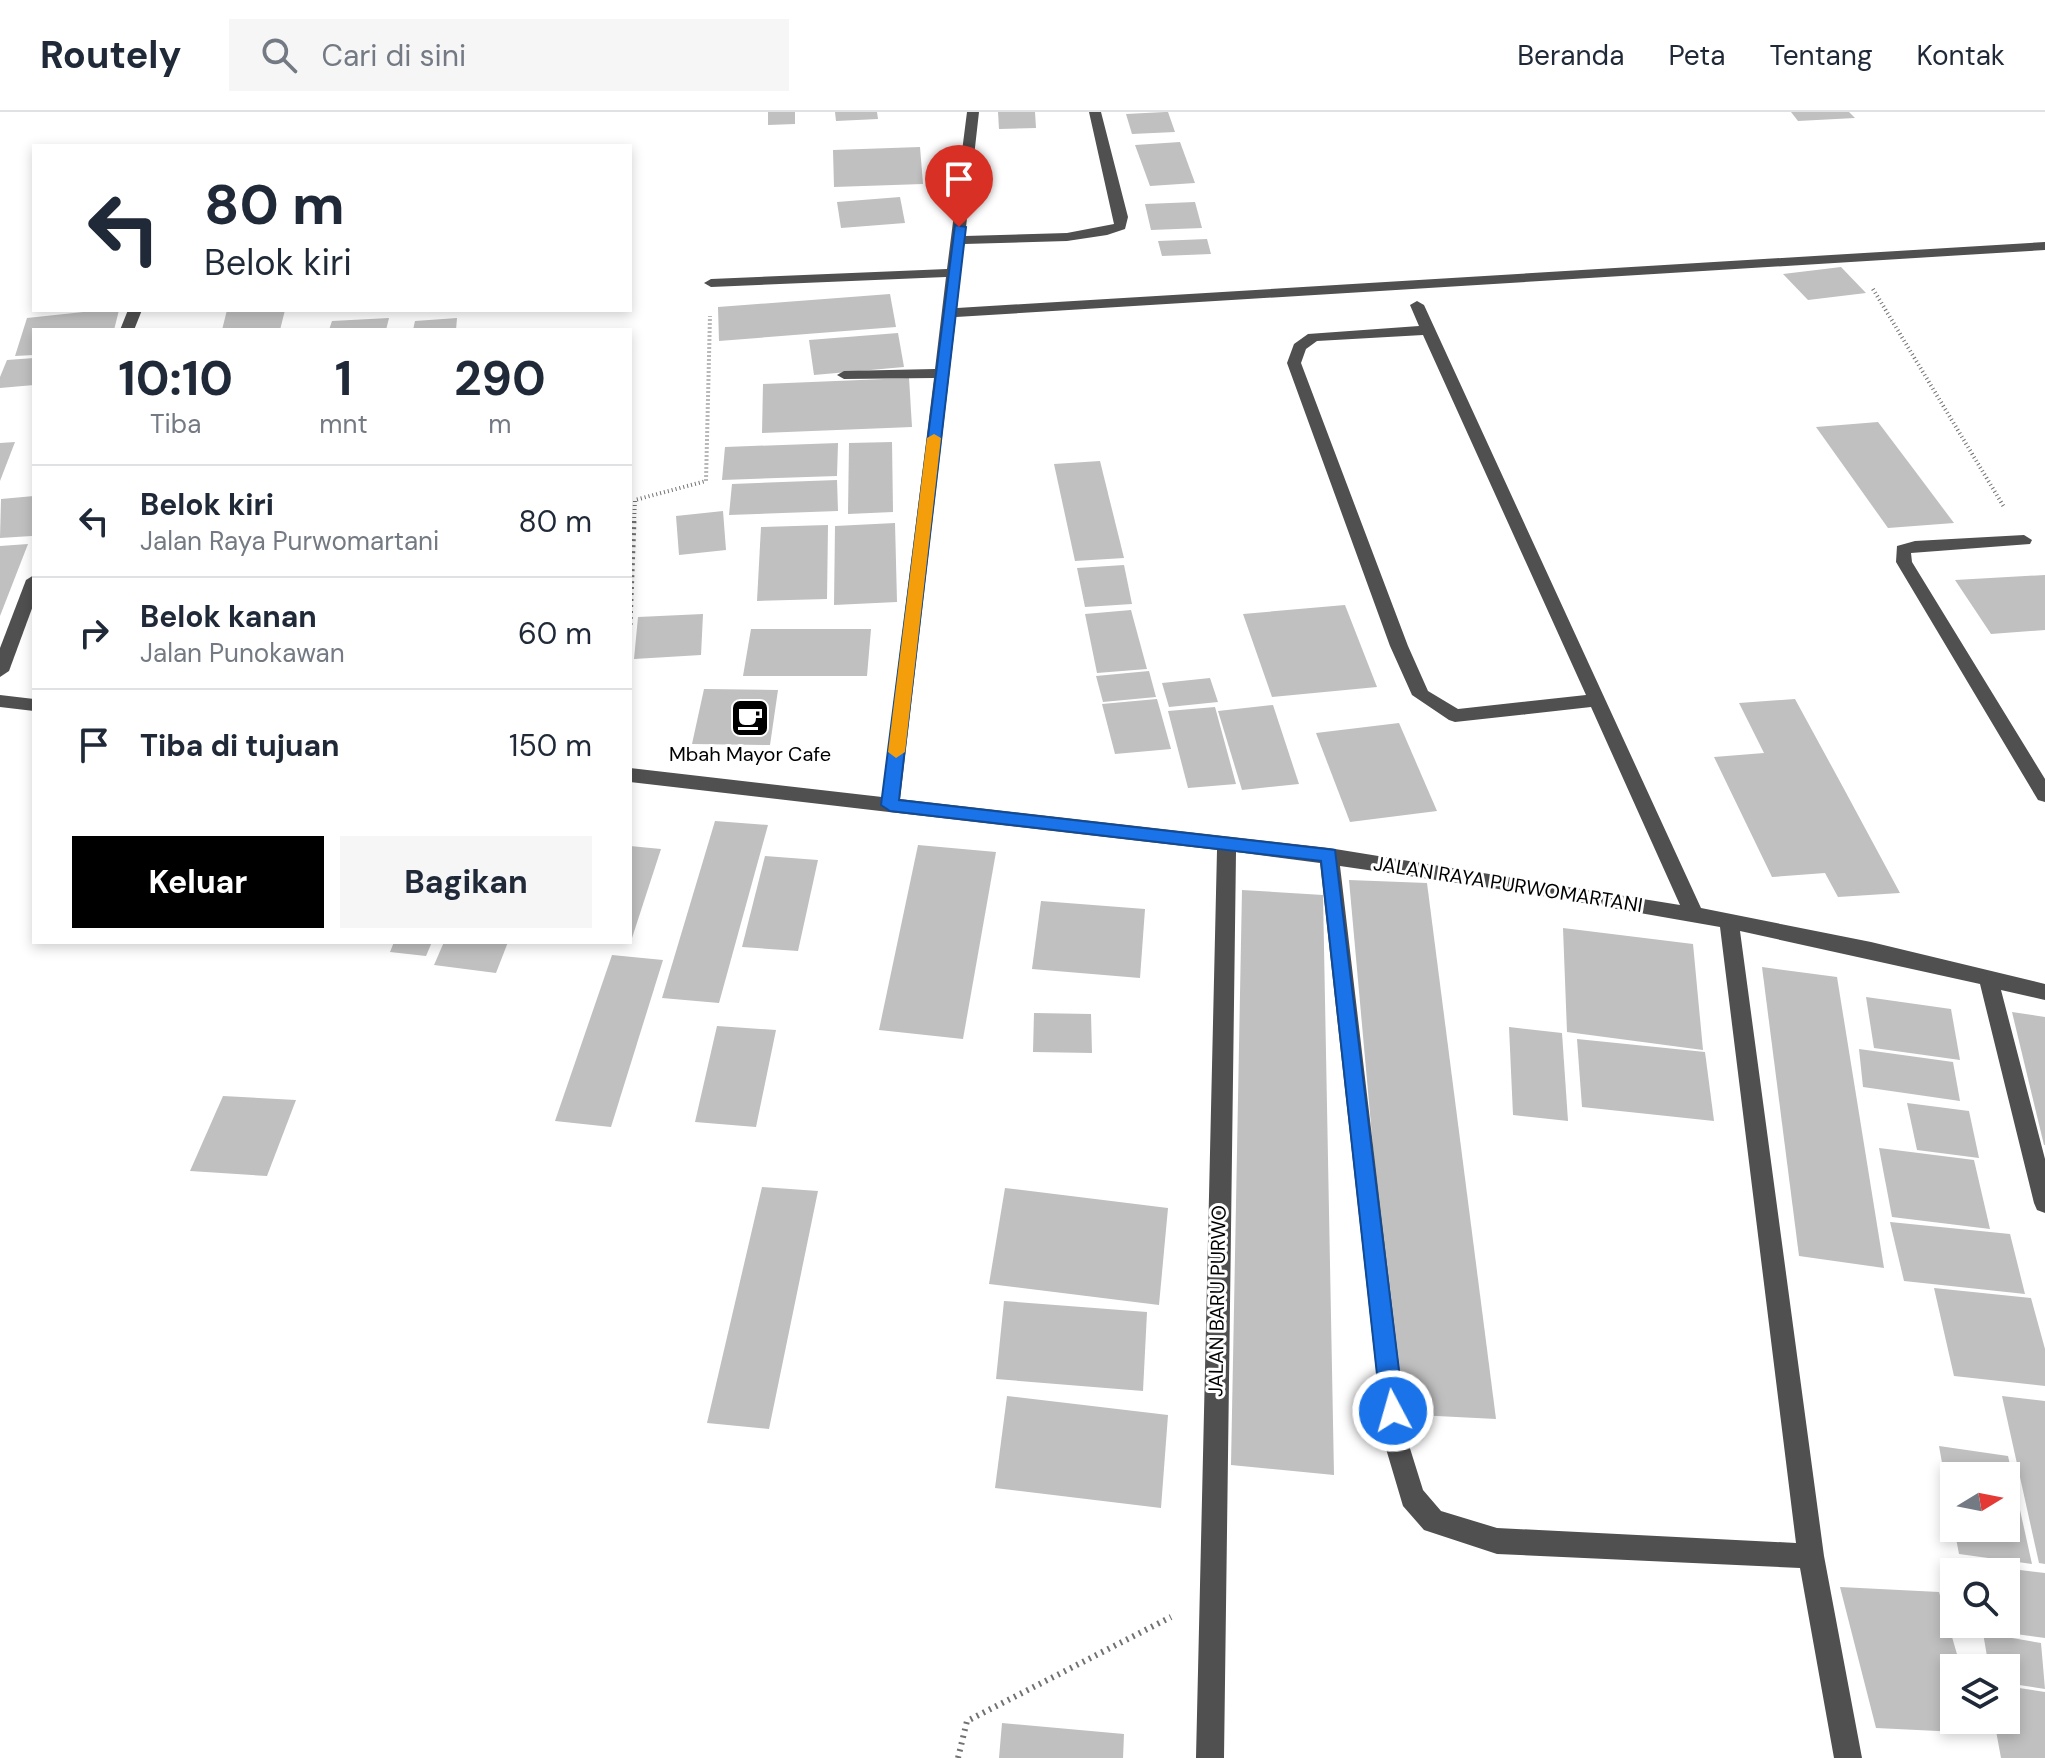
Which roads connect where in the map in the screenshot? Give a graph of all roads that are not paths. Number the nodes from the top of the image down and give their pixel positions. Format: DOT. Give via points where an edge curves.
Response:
graph roads {
  1 [pos="973,112"];
  2 [pos="1095,112"];
  3 [pos="958,240"];
  4 [pos="2045,246"];
  5 [pos="954,273"];
  6 [pos="711,283"];
  7 [pos="1417,305"];
  8 [pos="949,313"];
  9 [pos="1428,330"];
  10 [pos="942,373"];
  11 [pos="844,375"];
  12 [pos="2024,540"];
  13 [pos="32,585"];
  14 [pos="0,671"];
  15 [pos="1596,700"];
  16 [pos="0,701"];
  17 [pos="32,705"];
  18 [pos="632,775"];
  19 [pos="2045,795"];
  20 [pos="890,805"];
  21 [pos="1227,845"];
  22 [pos="1329,855"];
  23 [pos="1694,914"];
  24 [pos="1729,920"];
  25 [pos="1988,977"];
  26 [pos="2045,992"];
  27 [pos="2045,1203"];
  28 [pos="1811,1556"];
  29 [pos="1210,1758"];
  30 [pos="1848,1758"];
  1 -- 3 [label="street"];
  2 -- 3 [label="street" via="1120,226 1081,235"];
  3 -- 5 [label="street"];
  4 -- 8 [label="street"];
  5 -- 6 [label="street"];
  5 -- 8 [label="street"];
  7 -- 9 [label="street"];
  8 -- 10 [label="street"];
  9 -- 15 [label="street"];
  9 -- 15 [label="street" via="1313,337 1299,347 1294,363 1421,695 1455,716"];
  10 -- 11 [label="street"];
  10 -- 20 [label="street"];
  12 -- 19 [label="street" via="1903,550 1904,562"];
  13 -- 14 [label="street"];
  15 -- 23 [label="street"];
  16 -- 17 [label="street"];
  18 -- 20 [label="street, JALAN RAYA PURWOMARTANI"];
  20 -- 21 [label="street, JALAN RAYA PURWOMARTANI"];
  21 -- 22 [label="street, JALAN RAYA PURWOMARTANI"];
  21 -- 29 [label="street, JALAN BARU PURWO"];
  22 -- 23 [label="street, JALAN RAYA PURWOMARTANI"];
  22 -- 28 [label="street" via="1396,1442 1412,1497 1433,1521 1497,1541"];
  23 -- 24 [label="street, JALAN RAYA PURWOMARTANI"];
  24 -- 25 [label="street, JALAN RAYA PURWOMARTANI"];
  24 -- 28 [label="street"];
  25 -- 26 [label="street, JALAN RAYA PURWOMARTANI"];
  25 -- 27 [label="street"];
  28 -- 30 [label="street"];
}
